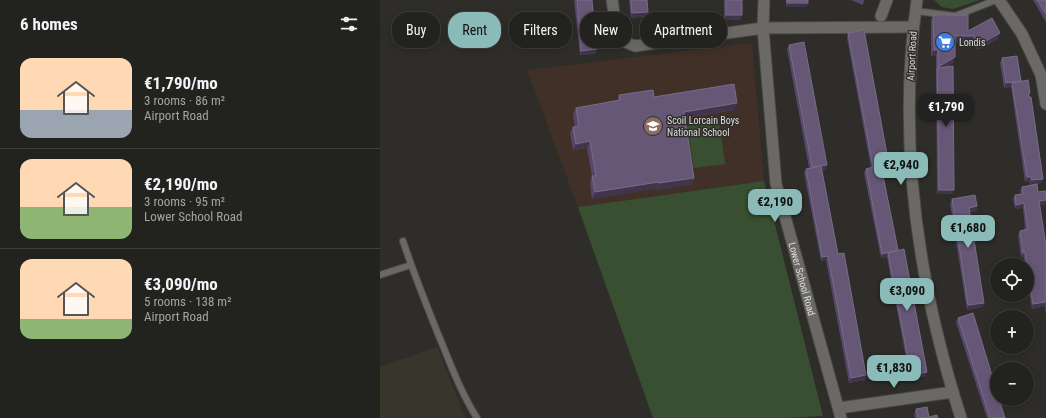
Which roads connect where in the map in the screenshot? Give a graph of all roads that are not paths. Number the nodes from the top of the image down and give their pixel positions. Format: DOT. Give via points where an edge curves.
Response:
graph roads {
  1 [pos="612,0"];
  2 [pos="764,0"];
  3 [pos="887,0"];
  4 [pos="917,0"];
  5 [pos="996,0"];
  6 [pos="999,0"];
  7 [pos="916,11"];
  8 [pos="881,16"];
  9 [pos="914,27"];
  10 [pos="764,28"];
  11 [pos="1046,104"];
  12 [pos="403,241"];
  13 [pos="411,265"];
  14 [pos="380,275"];
  15 [pos="953,392"];
  16 [pos="840,413"];
  17 [pos="477,418"];
  18 [pos="961,418"];
  1 -- 10 [label="street" via="618,33 625,42 635,46"];
  2 -- 10 [label="street, Lower School Road"];
  3 -- 8 [label="street"];
  4 -- 7 [label="street, Airport Road"];
  5 -- 7 [label="lane" via="955,16"];
  6 -- 11 [label="street" via="1022,34 1041,75"];
  7 -- 9 [label="street, Airport Road"];
  9 -- 10 [label="street"];
  9 -- 15 [label="street, Airport Road" via="910,117 913,196 928,291"];
  10 -- 16 [label="street, Lower School Road" via="776,184"];
  12 -- 13 [label="lane"];
  13 -- 14 [label="lane"];
  13 -- 17 [label="lane" via="457,379"];
  15 -- 16 [label="street"];
  15 -- 18 [label="street, Airport Road"];
}
